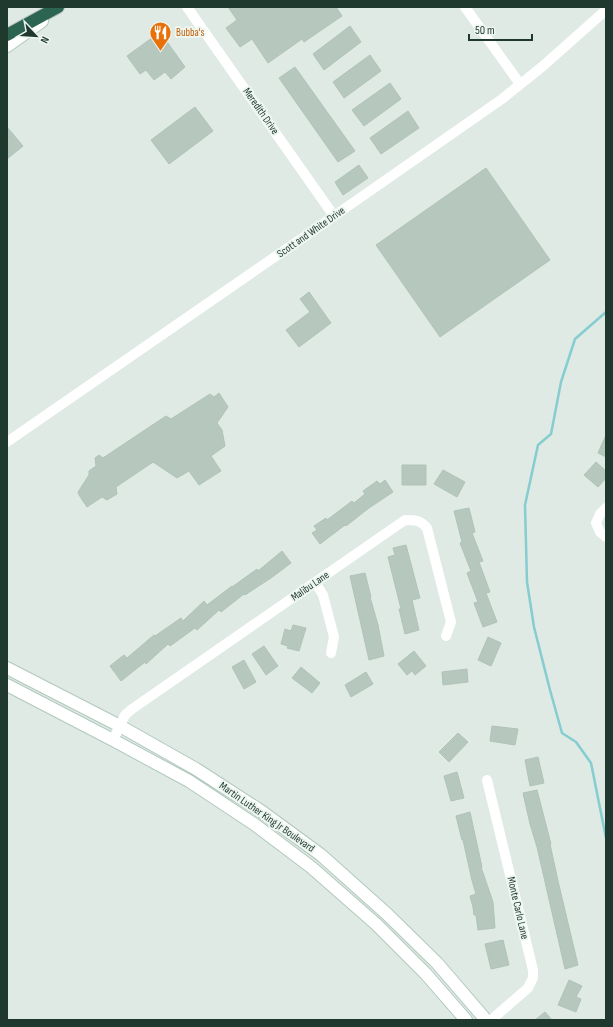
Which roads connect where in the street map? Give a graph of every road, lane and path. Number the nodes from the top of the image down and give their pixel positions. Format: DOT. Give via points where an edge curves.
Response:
graph roads {
  1 [pos="59,7"];
  2 [pos="187,7"];
  3 [pos="465,7"];
  4 [pos="606,10"];
  5 [pos="7,35"];
  6 [pos="7,46"];
  7 [pos="520,84"];
  8 [pos="334,216"];
  9 [pos="8,440"];
  10 [pos="606,508"];
  11 [pos="606,537"];
  12 [pos="315,582"];
  13 [pos="446,636"];
  14 [pos="331,653"];
  15 [pos="7,668"];
  16 [pos="7,685"];
  17 [pos="120,726"];
  18 [pos="114,740"];
  19 [pos="487,780"];
  20 [pos="390,917"];
  21 [pos="379,927"];
  22 [pos="466,1020"];
  23 [pos="486,1020"];
  24 [pos="491,1020"];
  1 -- 5 [label="highway"];
  1 -- 6 [label="main road"];
  2 -- 8 [label="street, Meredith Drive"];
  3 -- 7 [label="street"];
  4 -- 7 [label="street, Scott and White Drive"];
  7 -- 8 [label="street, Scott and White Drive"];
  8 -- 9 [label="street, Scott and White Drive"];
  10 -- 11 [label="street" via="596,523"];
  12 -- 13 [label="street, Malibu Lane" via="405,520 415,520 427,528 451,622"];
  12 -- 14 [label="street" via="323,595 334,637"];
  12 -- 17 [label="street, Malibu Lane" via="132,709 125,715"];
  15 -- 17 [label="main road, Martin Luther King Jr Boulevard"];
  16 -- 18 [label="main road, Martin Luther King Jr Boulevard"];
  17 -- 18 [label="street, Malibu Lane"];
  17 -- 20 [label="main road, Martin Luther King Jr Boulevard" via="196,768 261,811 321,855"];
  18 -- 21 [label="main road, Martin Luther King Jr Boulevard" via="189,781 254,824 311,867"];
  19 -- 24 [label="street, Monte Carlo Lane" via="533,970 533,978 528,988"];
  20 -- 21 [label="main road"];
  20 -- 23 [label="main road, Martin Luther King Jr Boulevard" via="437,963"];
  21 -- 22 [label="main road, Martin Luther King Jr Boulevard" via="426,974"];
}
